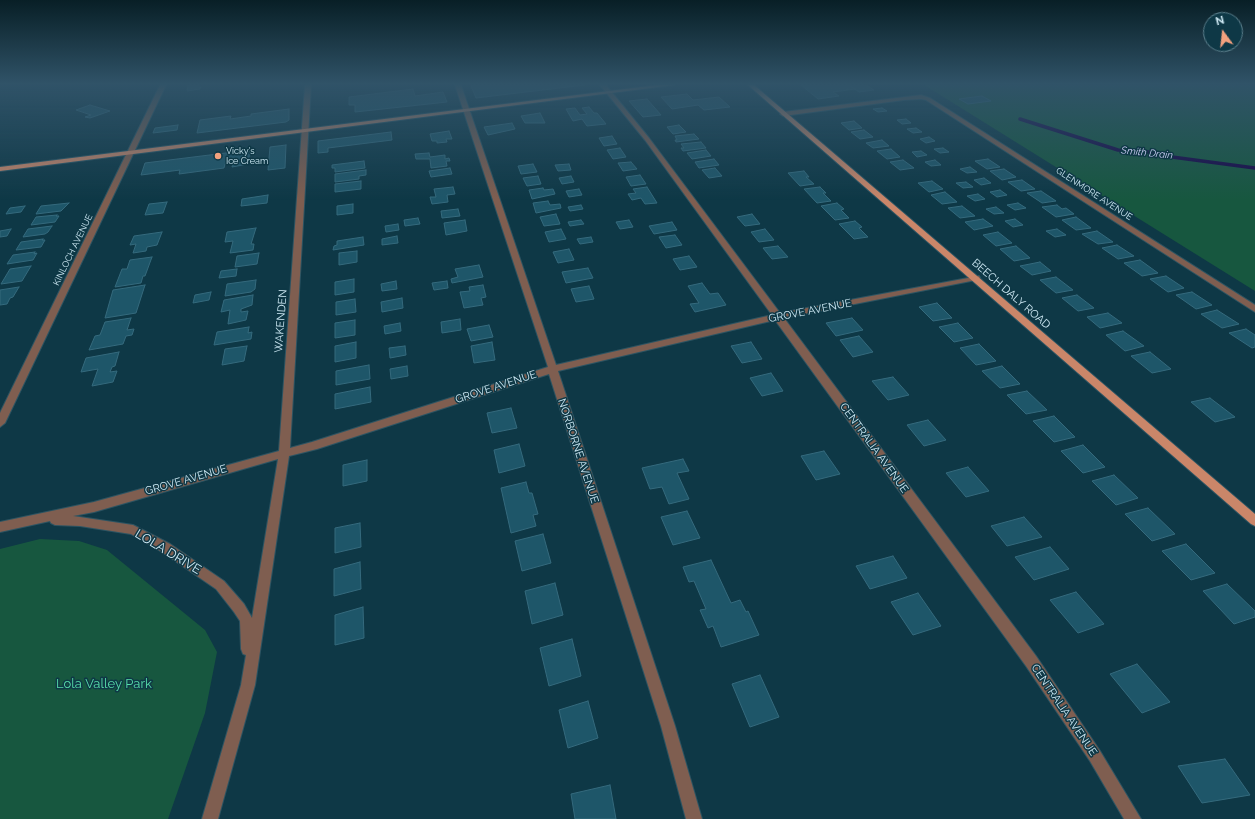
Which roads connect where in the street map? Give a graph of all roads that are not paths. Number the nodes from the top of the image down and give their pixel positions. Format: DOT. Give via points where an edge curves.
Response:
graph roads {
  1 [pos="145,123"];
  2 [pos="305,123"];
  3 [pos="367,123"];
  4 [pos="471,123"];
  5 [pos="635,123"];
  6 [pos="794,123"];
  7 [pos="968,123"];
  8 [pos="304,131"];
  9 [pos="131,152"];
  10 [pos="0,169"];
  11 [pos="976,278"];
  12 [pos="1255,309"];
  13 [pos="778,317"];
  14 [pos="553,369"];
  15 [pos="0,423"];
  16 [pos="284,454"];
  17 [pos="1255,521"];
  18 [pos="22,522"];
  19 [pos="0,527"];
  20 [pos="267,557"];
  21 [pos="250,666"];
  22 [pos="210,819"];
  23 [pos="694,819"];
  24 [pos="1132,819"];
  1 -- 9 [label="street, KINLOCH AVENUE"];
  2 -- 8 [label="street, WAKENDEN"];
  3 -- 8 [label="main road"];
  4 -- 14 [label="street, NORBORNE AVENUE"];
  5 -- 13 [label="street, CENTRALIA AVENUE"];
  6 -- 11 [label="main road, BEECH DALY ROAD"];
  7 -- 12 [label="street, GLENMORE AVENUE"];
  8 -- 9 [label="main road"];
  8 -- 16 [label="street, WAKENDEN" via="304,166"];
  9 -- 10 [label="main road"];
  9 -- 15 [label="street, KINLOCH AVENUE"];
  11 -- 13 [label="street, GROVE AVENUE"];
  11 -- 17 [label="main road, BEECH DALY ROAD"];
  13 -- 14 [label="street, GROVE AVENUE"];
  13 -- 24 [label="street, CENTRALIA AVENUE" via="1031,661"];
  14 -- 16 [label="street, GROVE AVENUE"];
  14 -- 23 [label="street, NORBORNE AVENUE" via="668,726"];
  16 -- 18 [label="street, GROVE AVENUE" via="94,507"];
  16 -- 20 [label="street, WAKENDEN"];
  18 -- 19 [label="street, LOLA DRIVE"];
  18 -- 21 [label="street, LOLA DRIVE" via="60,520 100,523 133,530 166,548 220,585 239,608 246,620"];
  20 -- 21 [label="street, LOLA DRIVE"];
  21 -- 22 [label="street, LOLA DRIVE" via="248,686"];
}
